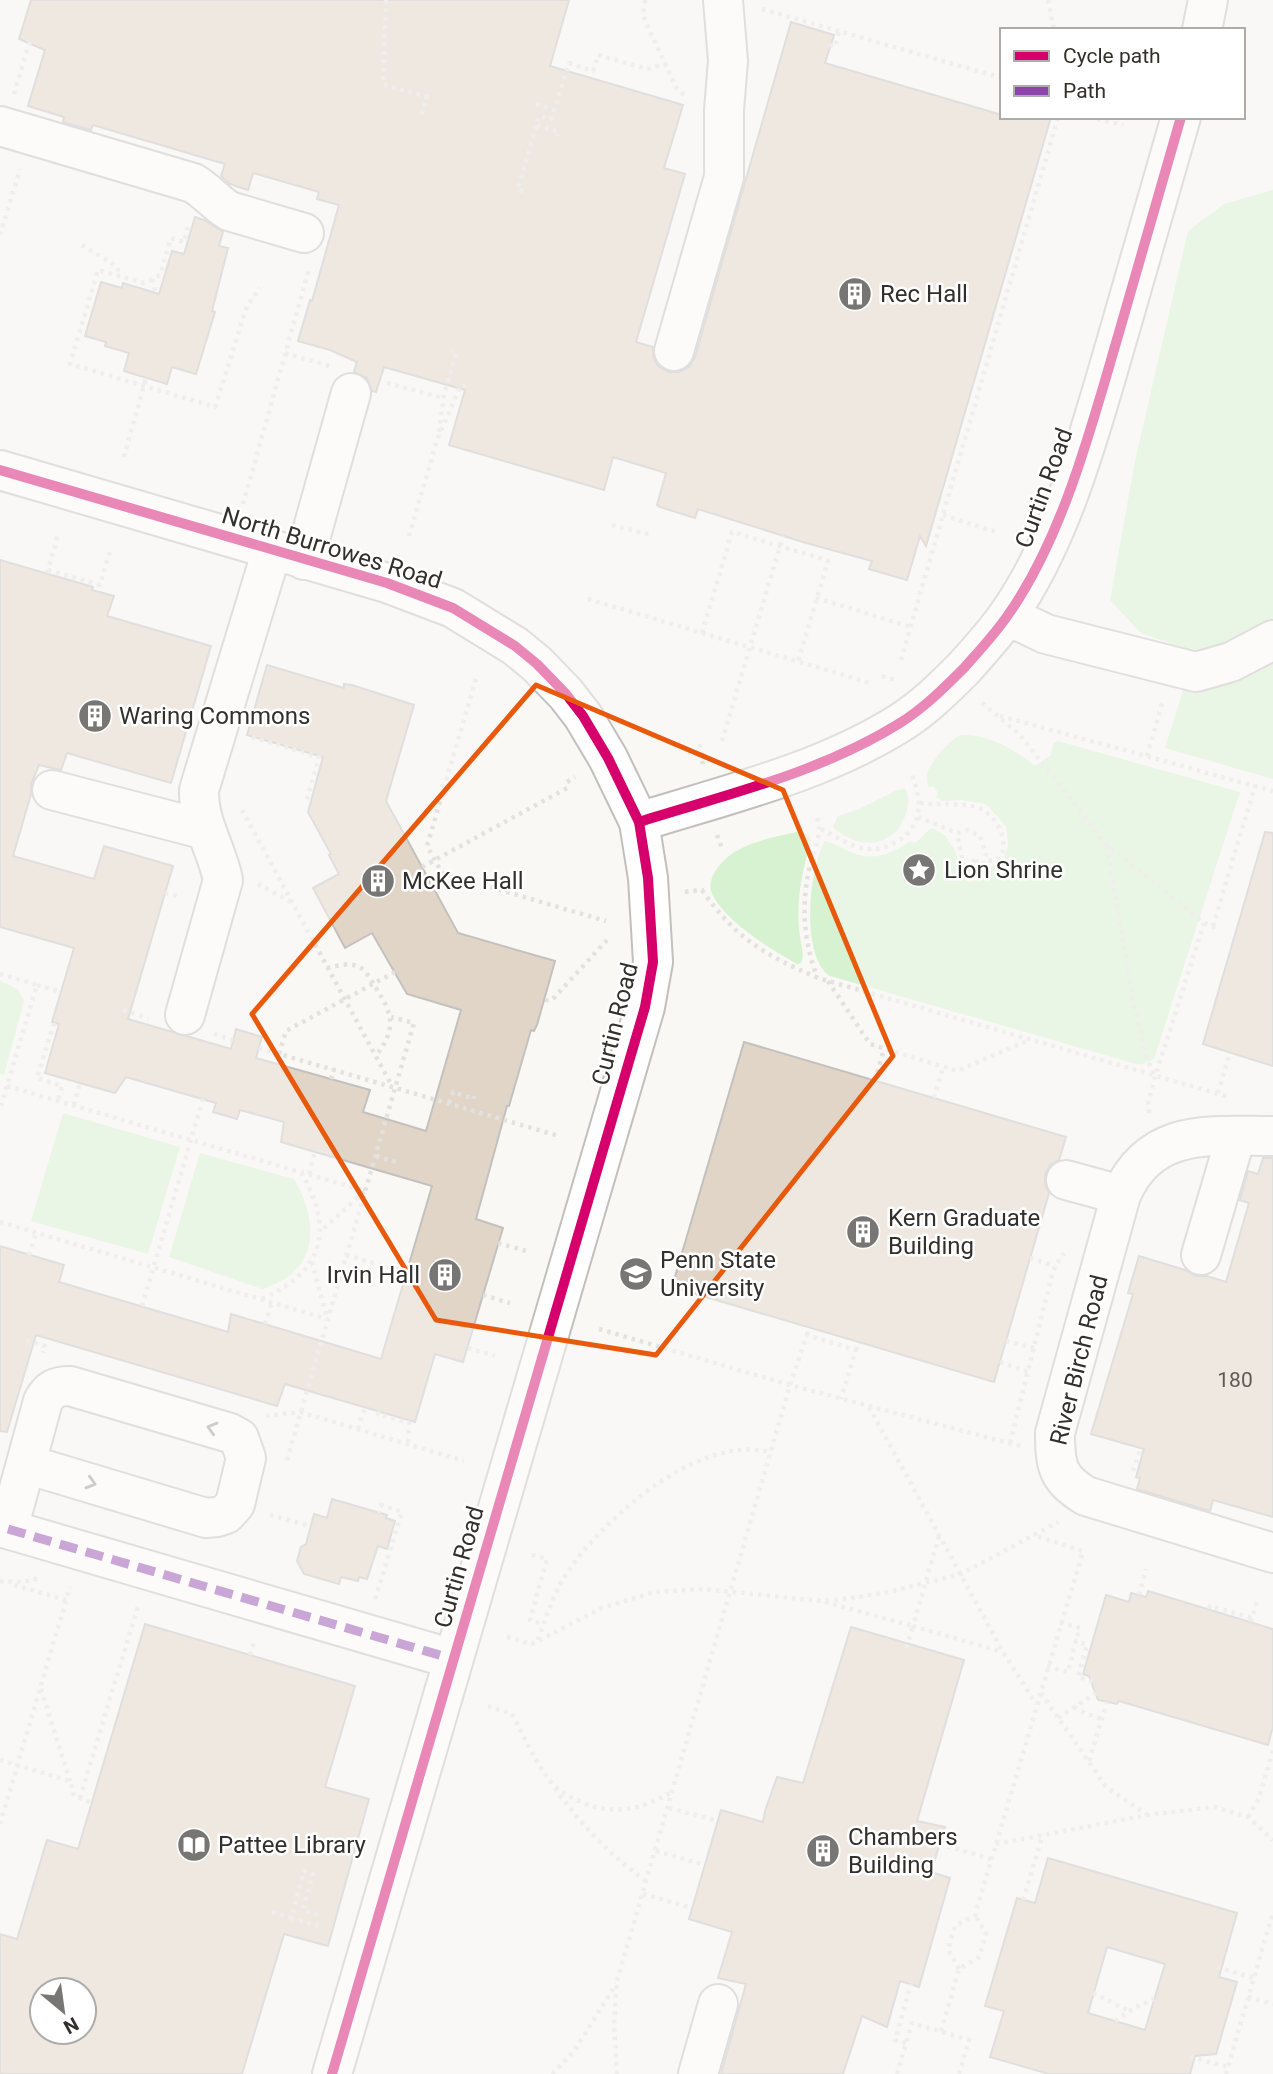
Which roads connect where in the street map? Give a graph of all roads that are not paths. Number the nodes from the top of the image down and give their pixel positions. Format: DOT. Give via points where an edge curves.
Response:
graph roads {
  1 [pos="723,0"];
  2 [pos="1208,0"];
  3 [pos="1202,28"];
  4 [pos="6,114"];
  5 [pos="1180,119"];
  6 [pos="307,249"];
  7 [pos="674,351"];
  8 [pos="354,380"];
  9 [pos="0,470"];
  10 [pos="288,555"];
  11 [pos="1008,616"];
  12 [pos="1273,640"];
  13 [pos="52,790"];
  14 [pos="639,822"];
  15 [pos="206,830"];
  16 [pos="185,1015"];
  17 [pos="1250,1124"];
  18 [pos="1066,1180"];
  19 [pos="1121,1195"];
  20 [pos="1200,1255"];
  21 [pos="26,1464"];
  22 [pos="4,1528"];
  23 [pos="1273,1553"];
  24 [pos="453,1659"];
  25 [pos="718,2004"];
  26 [pos="332,2074"];
  27 [pos="698,2074"];
  1 -- 7 [label="street" via="728,61 724,177"];
  2 -- 3 [label="street"];
  4 -- 6 [label="street" via="193,183 229,211"];
  5 -- 11 [label="street, Curtin Road" via="1067,495 1037,568"];
  8 -- 10 [label="street"];
  9 -- 10 [label="street, North Burrowes Road"];
  10 -- 14 [label="street, North Burrowes Road" via="387,583 453,608 515,646 556,683 583,716"];
  10 -- 15 [label="street" via="199,790"];
  11 -- 12 [label="street" via="1046,634 1196,672"];
  11 -- 14 [label="street, Curtin Road" via="941,692 871,741 833,760"];
  13 -- 15 [label="street"];
  14 -- 24 [label="street, Curtin Road" via="653,962 645,1007"];
  15 -- 16 [label="street" via="223,880"];
  17 -- 19 [label="street, River Birch Road" via="1161,1147 1136,1167"];
  17 -- 20 [label="street"];
  18 -- 19 [label="street"];
  19 -- 23 [label="street, River Birch Road" via="1055,1433 1061,1474 1086,1496"];
  21 -- 21 [label="street, one-way" via="206,1518 226,1514 234,1504 246,1458 239,1438 230,1433 58,1386 43,1401"];
  21 -- 22 [label="street"];
  22 -- 24 [label="street"];
  24 -- 26 [label="street, Curtin Road"];
  25 -- 27 [label="street"];
}
